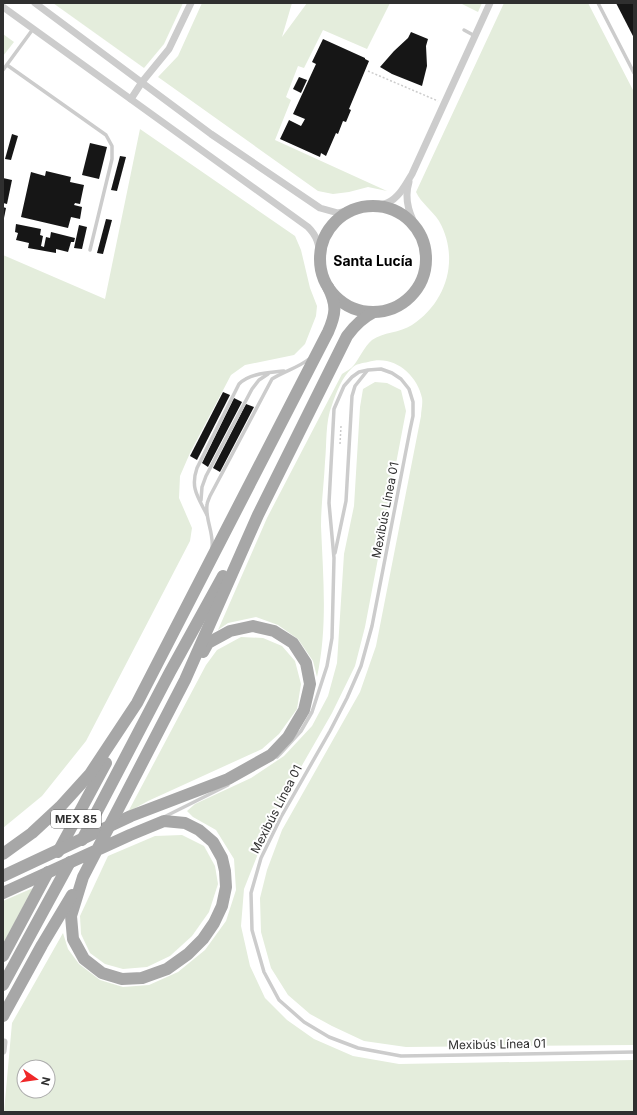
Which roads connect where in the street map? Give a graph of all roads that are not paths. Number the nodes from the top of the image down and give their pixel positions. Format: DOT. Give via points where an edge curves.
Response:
graph roads {
  1 [pos="35,3"];
  2 [pos="191,3"];
  3 [pos="490,3"];
  4 [pos="598,3"];
  5 [pos="3,7"];
  6 [pos="33,29"];
  7 [pos="464,30"];
  8 [pos="475,36"];
  9 [pos="6,65"];
  10 [pos="3,70"];
  11 [pos="634,73"];
  12 [pos="142,82"];
  13 [pos="131,99"];
  14 [pos="412,174"];
  15 [pos="372,206"];
  16 [pos="356,209"];
  17 [pos="420,235"];
  18 [pos="90,250"];
  19 [pos="320,257"];
  20 [pos="328,287"];
  21 [pos="374,312"];
  22 [pos="322,344"];
  23 [pos="291,370"];
  24 [pos="368,370"];
  25 [pos="271,373"];
  26 [pos="200,502"];
  27 [pos="258,515"];
  28 [pos="207,516"];
  29 [pos="334,558"];
  30 [pos="204,573"];
  31 [pos="186,680"];
  32 [pos="321,687"];
  33 [pos="137,703"];
  34 [pos="288,737"];
  35 [pos="268,762"];
  36 [pos="229,784"];
  37 [pos="130,835"];
  38 [pos="3,854"];
  39 [pos="3,876"];
  40 [pos="83,877"];
  41 [pos="3,893"];
  42 [pos="3,956"];
  43 [pos="3,985"];
  44 [pos="3,1016"];
  45 [pos="4,1042"];
  46 [pos="3,1051"];
  47 [pos="634,1052"];
  1 -- 12 [label="street"];
  2 -- 12 [label="street" via="169,49"];
  3 -- 8 [label="street"];
  4 -- 11 [label="lane"];
  5 -- 6 [label="street"];
  6 -- 9 [label="lane"];
  6 -- 13 [label="street"];
  7 -- 8 [label="lane"];
  8 -- 14 [label="street"];
  9 -- 10 [label="lane"];
  9 -- 18 [label="lane" via="106,135 112,146 112,159"];
  12 -- 13 [label="street"];
  12 -- 16 [label="street" via="211,134 320,208 338,213"];
  13 -- 19 [label="street" via="308,227 318,242"];
  14 -- 15 [label="street" via="396,197 388,203"];
  14 -- 17 [label="street" via="406,194 407,203"];
  15 -- 16 [label="main road"];
  15 -- 17 [label="main road" via="387,208 402,216"];
  16 -- 19 [label="main road" via="342,216 331,227 323,241"];
  17 -- 21 [label="main road" via="425,261 418,286 399,305"];
  19 -- 20 [label="main road"];
  20 -- 21 [label="main road" via="347,305"];
  20 -- 22 [label="main road" via="335,312"];
  21 -- 27 [label="main road" via="360,320 347,336"];
  22 -- 23 [label="lane" via="312,356"];
  22 -- 30 [label="main road"];
  23 -- 25 [label="lane"];
  23 -- 28 [label="lane" via="280,373 267,387 210,496"];
  24 -- 29 [label="lane, Mexibús Línea 01" via="354,386 352,396 346,501"];
  24 -- 29 [label="lane, Mexibús Línea 01" via="359,372 344,386 334,409 329,503"];
  24 -- 47 [label="lane, Mexibús Línea 01" via="381,369 401,379 409,390 413,416 372,626 361,666 261,858 251,893 252,930 264,972 279,1000 304,1022 329,1037 358,1048 401,1056"];
  25 -- 26 [label="lane" via="259,380 252,389 206,476"];
  25 -- 26 [label="lane" via="252,376 239,384 194,477 194,489"];
  26 -- 28 [label="lane"];
  27 -- 31 [label="main road"];
  27 -- 43 [label="main road" via="170,672"];
  28 -- 30 [label="lane" via="213,543"];
  29 -- 32 [label="lane, Mexibús Línea 01" via="332,638"];
  30 -- 33 [label="main road"];
  31 -- 34 [label="main road" via="208,643 230,631 253,626 274,631 293,643 306,663 310,684 304,710"];
  31 -- 40 [label="main road"];
  32 -- 34 [label="lane, Mexibús Línea 01" via="308,712"];
  32 -- 35 [label="lane, Mexibús Línea 01" via="312,712 301,731 280,754"];
  33 -- 38 [label="main road" via="90,774 32,833"];
  33 -- 42 [label="main road, MEX 85"];
  34 -- 39 [label="main road" via="271,754 228,779 132,816"];
  36 -- 37 [label="lane"];
  37 -- 40 [label="main road" via="164,821 185,823 199,830 213,842 222,858 226,871 222,906 214,924 188,954 167,969 142,978 122,979 102,972 84,959 73,939 70,916"];
  37 -- 41 [label="main road"];
  40 -- 44 [label="main road"];
  45 -- 46 [label="street"];
}
